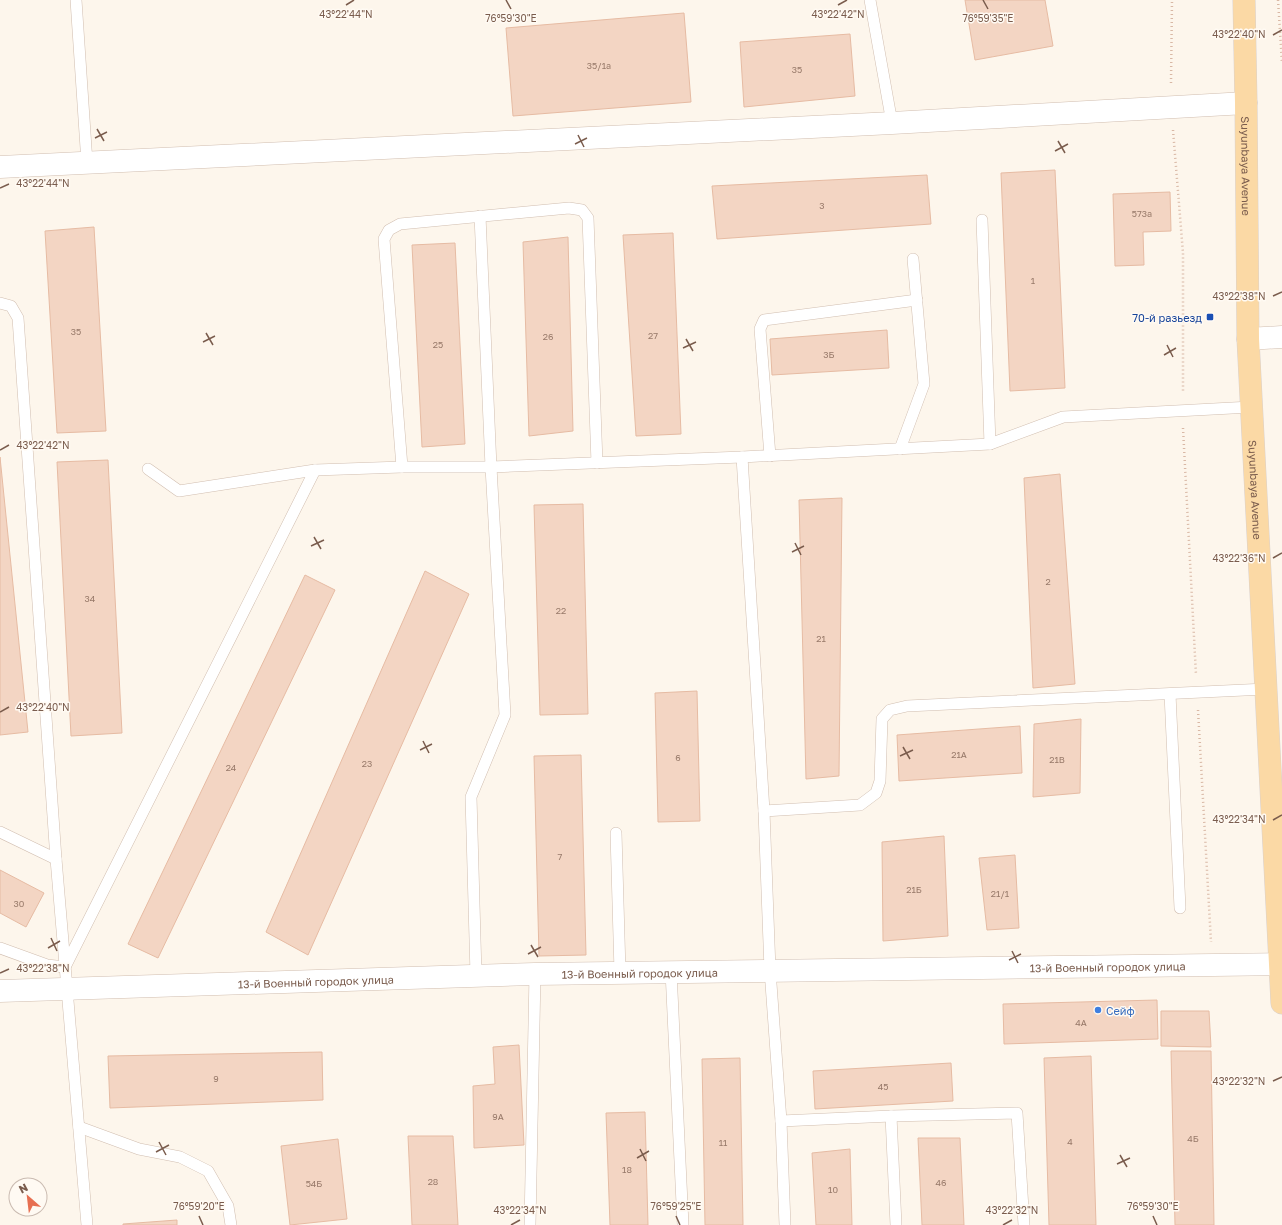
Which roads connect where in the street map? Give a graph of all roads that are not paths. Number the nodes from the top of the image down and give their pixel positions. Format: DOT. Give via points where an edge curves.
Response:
graph roads {
  1 [pos="76,0"];
  2 [pos="870,0"];
  3 [pos="1244,0"];
  4 [pos="1246,103"];
  5 [pos="892,123"];
  6 [pos="87,163"];
  7 [pos="0,167"];
  8 [pos="480,216"];
  9 [pos="982,220"];
  10 [pos="913,259"];
  11 [pos="917,300"];
  12 [pos="0,303"];
  13 [pos="1282,337"];
  14 [pos="1248,339"];
  15 [pos="1251,407"];
  16 [pos="990,444"];
  17 [pos="900,449"];
  18 [pos="770,456"];
  19 [pos="742,457"];
  20 [pos="597,463"];
  21 [pos="402,467"];
  22 [pos="491,467"];
  23 [pos="148,469"];
  24 [pos="315,470"];
  25 [pos="1266,689"];
  26 [pos="1170,694"];
  27 [pos="764,811"];
  28 [pos="0,832"];
  29 [pos="616,833"];
  30 [pos="56,859"];
  31 [pos="1180,908"];
  32 [pos="0,948"];
  33 [pos="1281,964"];
  34 [pos="65,967"];
  35 [pos="770,970"];
  36 [pos="620,972"];
  37 [pos="671,972"];
  38 [pos="535,974"];
  39 [pos="476,976"];
  40 [pos="67,989"];
  41 [pos="0,991"];
  42 [pos="1282,1003"];
  43 [pos="891,1116"];
  44 [pos="781,1121"];
  45 [pos="79,1126"];
  46 [pos="87,1225"];
  47 [pos="231,1225"];
  48 [pos="530,1225"];
  49 [pos="683,1225"];
  50 [pos="786,1225"];
  51 [pos="896,1225"];
  52 [pos="1024,1225"];
  1 -- 6 [label="lane"];
  2 -- 5 [label="lane"];
  3 -- 4 [label="main road, Suyunbaya Avenue"];
  4 -- 5 [label="street"];
  4 -- 14 [label="main road, Suyunbaya Avenue"];
  5 -- 6 [label="street"];
  6 -- 7 [label="street"];
  8 -- 20 [label="lane" via="569,208 582,210 588,218"];
  8 -- 21 [label="lane" via="400,224 388,230 384,239"];
  8 -- 22 [label="lane"];
  9 -- 16 [label="lane"];
  10 -- 11 [label="lane"];
  11 -- 17 [label="lane" via="924,384"];
  11 -- 18 [label="lane" via="764,320 760,329"];
  12 -- 30 [label="lane" via="11,306 18,318"];
  13 -- 14 [label="street"];
  14 -- 15 [label="main road, Suyunbaya Avenue"];
  15 -- 16 [label="lane" via="1063,417"];
  15 -- 25 [label="main road, Suyunbaya Avenue"];
  16 -- 17 [label="lane"];
  17 -- 18 [label="lane"];
  18 -- 19 [label="lane"];
  19 -- 20 [label="lane"];
  19 -- 27 [label="lane"];
  20 -- 22 [label="lane"];
  21 -- 22 [label="lane"];
  21 -- 24 [label="lane"];
  22 -- 39 [label="lane" via="505,715 471,797"];
  23 -- 24 [label="lane" via="179,490"];
  24 -- 34 [label="lane"];
  25 -- 26 [label="lane"];
  25 -- 33 [label="main road, Suyunbaya Avenue"];
  26 -- 27 [label="lane" via="907,706 890,710 882,720 880,781 876,793 860,805"];
  26 -- 31 [label="lane"];
  27 -- 35 [label="lane"];
  28 -- 30 [label="lane"];
  29 -- 36 [label="lane"];
  30 -- 34 [label="lane"];
  32 -- 34 [label="lane" via="47,965"];
  33 -- 35 [label="street, 13-й Военный городок улица"];
  33 -- 42 [label="main road, Suyunbaya Avenue"];
  34 -- 40 [label="lane"];
  35 -- 37 [label="street, 13-й Военный городок улица"];
  35 -- 44 [label="lane"];
  36 -- 37 [label="street, 13-й Военный городок улица"];
  36 -- 38 [label="street, 13-й Военный городок улица"];
  37 -- 49 [label="lane"];
  38 -- 39 [label="street, 13-й Военный городок улица"];
  38 -- 48 [label="lane"];
  39 -- 40 [label="street, 13-й Военный городок улица"];
  40 -- 41 [label="street, 13-й Военный городок улица"];
  40 -- 45 [label="lane"];
  43 -- 44 [label="lane"];
  43 -- 51 [label="lane"];
  43 -- 52 [label="lane" via="1017,1113"];
  44 -- 50 [label="lane"];
  45 -- 46 [label="lane"];
  45 -- 47 [label="lane" via="139,1148 180,1157 208,1171 228,1206"];
}
